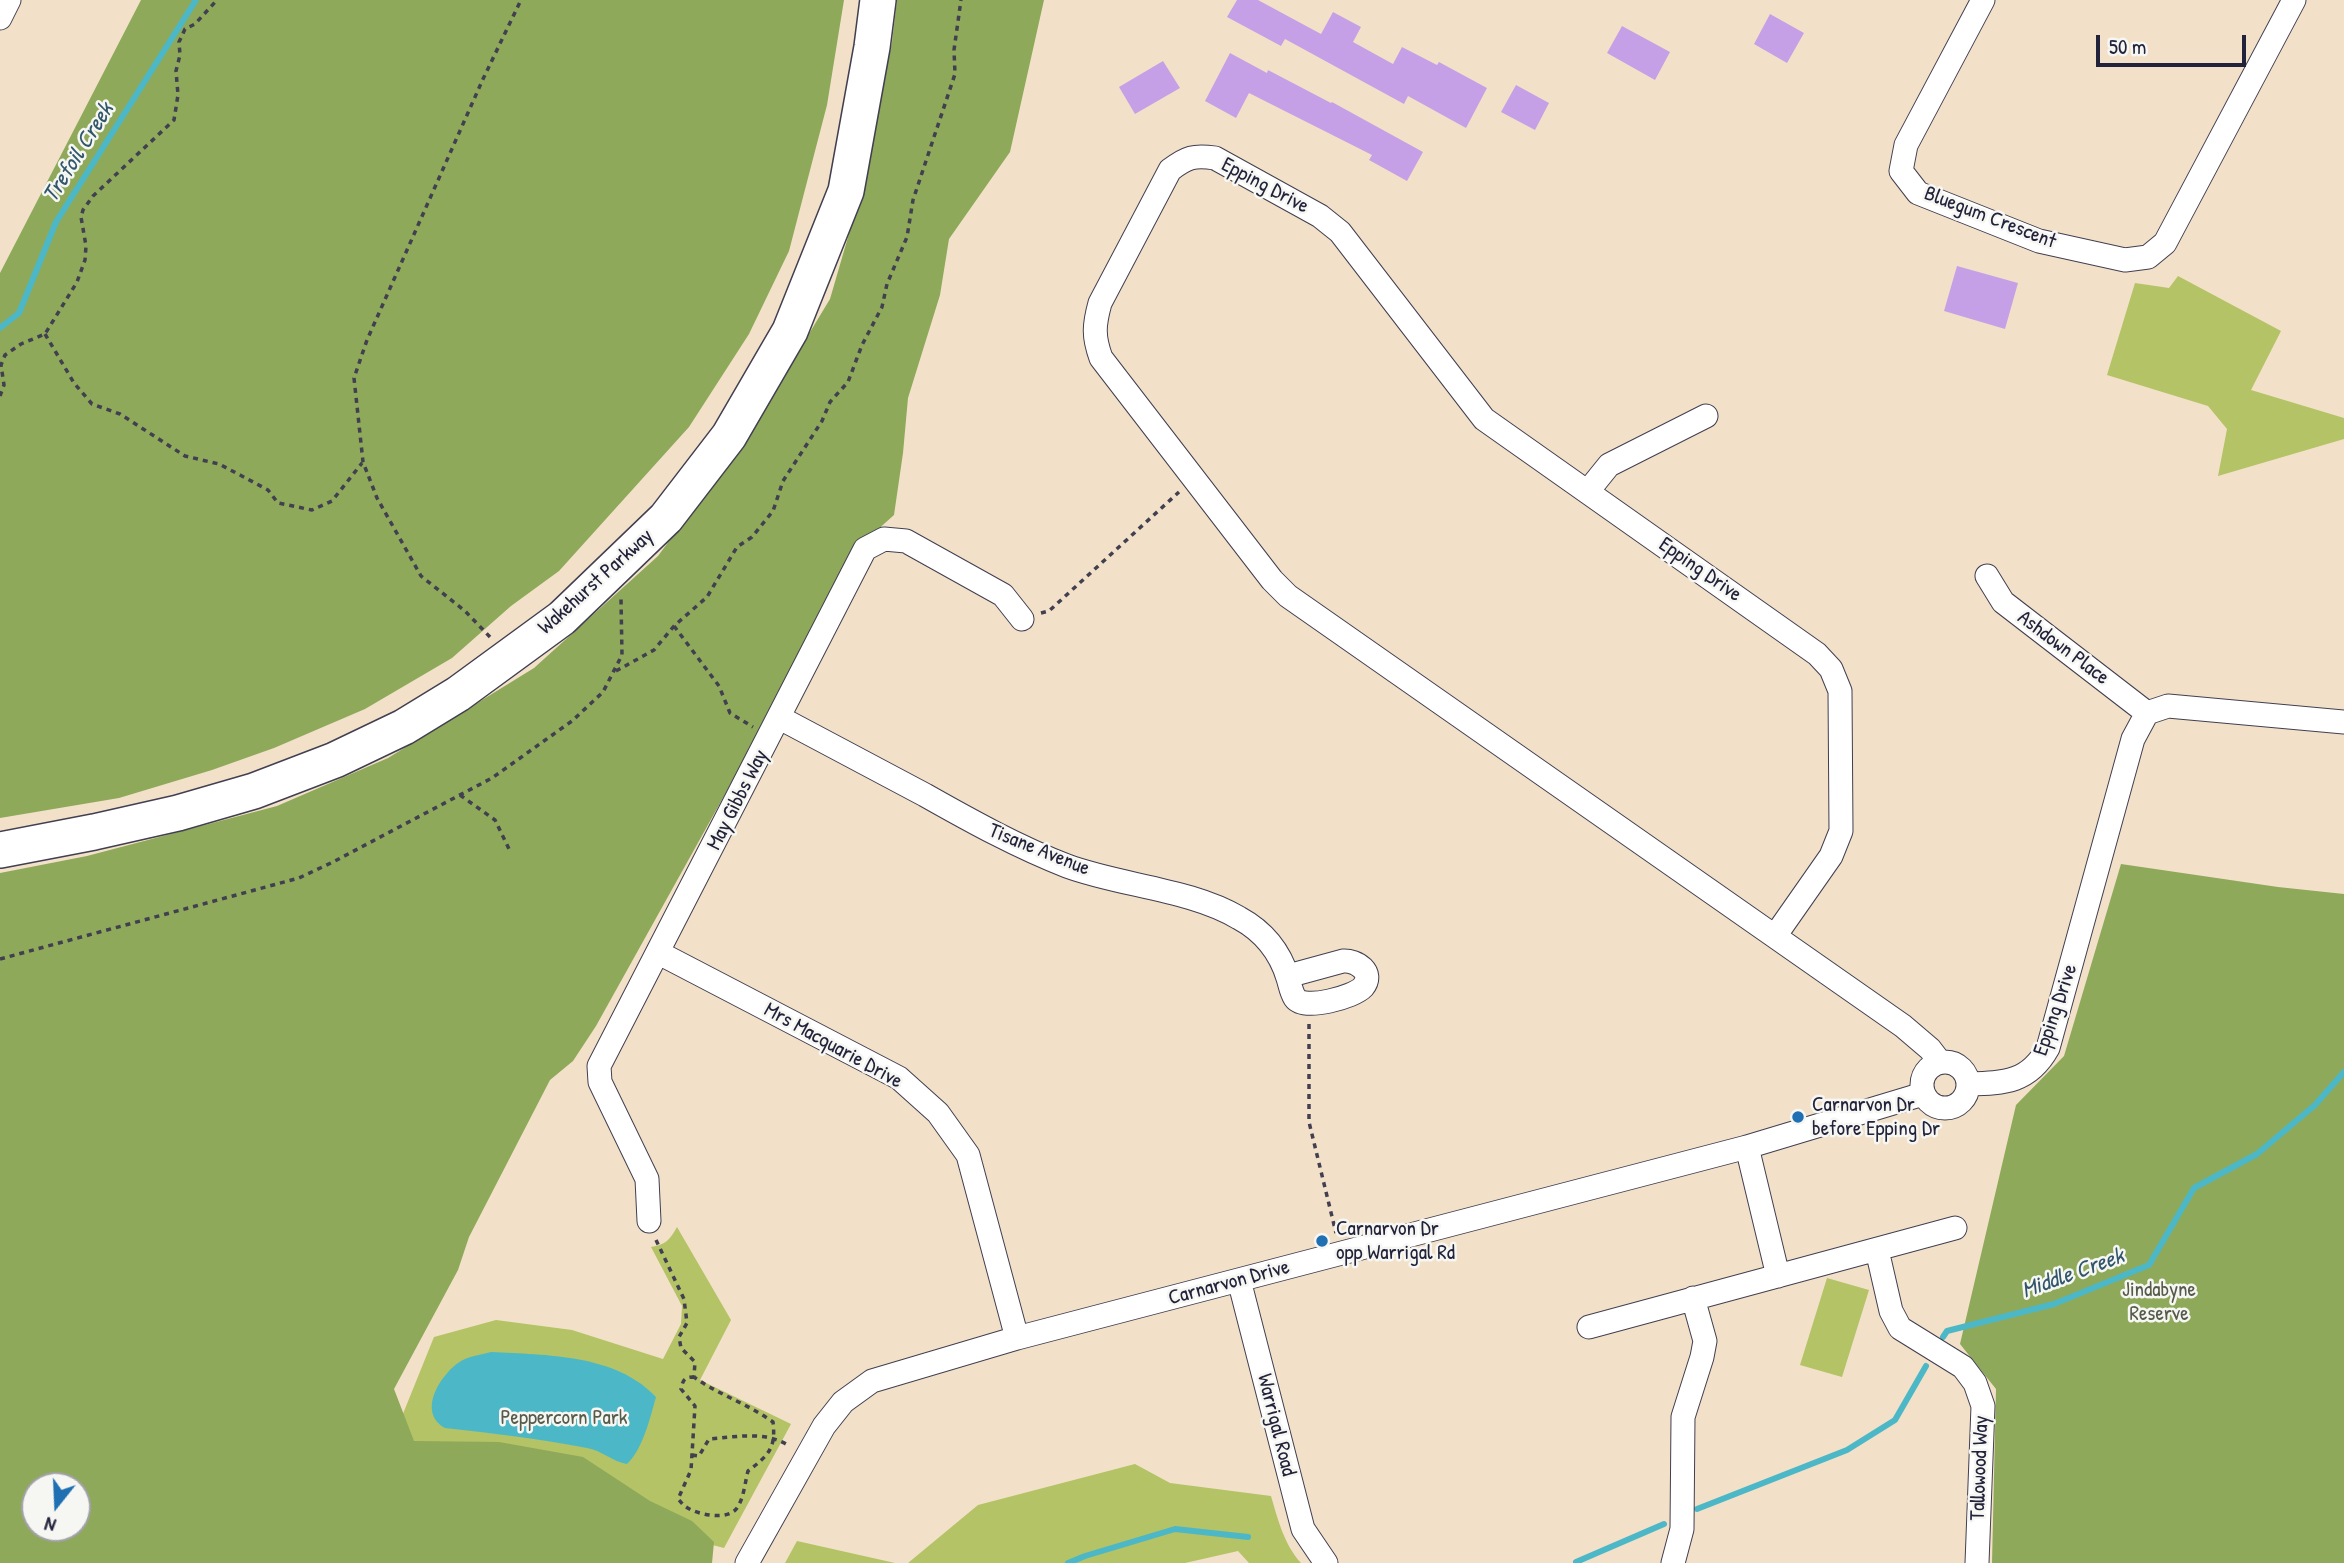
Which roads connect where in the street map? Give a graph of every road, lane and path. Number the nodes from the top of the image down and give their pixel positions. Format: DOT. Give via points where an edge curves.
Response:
graph roads {
  1 [pos="9,0"];
  2 [pos="217,0"];
  3 [pos="522,0"];
  4 [pos="878,0"];
  5 [pos="961,0"];
  6 [pos="1983,0"];
  7 [pos="2294,0"];
  8 [pos="0,18"];
  9 [pos="44,334"];
  10 [pos="0,396"];
  11 [pos="1706,416"];
  12 [pos="363,462"];
  13 [pos="1194,479"];
  14 [pos="1588,491"];
  15 [pos="621,562"];
  16 [pos="1987,576"];
  17 [pos="1023,619"];
  18 [pos="674,626"];
  19 [pos="509,656"];
  20 [pos="614,671"];
  21 [pos="2147,713"];
  22 [pos="2344,722"];
  23 [pos="775,727"];
  24 [pos="460,795"];
  25 [pos="509,849"];
  26 [pos="0,850"];
  27 [pos="1774,936"];
  28 [pos="659,953"];
  29 [pos="0,959"];
  30 [pos="1288,976"];
  31 [pos="1313,1005"];
  32 [pos="1940,1062"];
  33 [pos="1968,1084"];
  34 [pos="1923,1094"];
  35 [pos="1747,1147"];
  36 [pos="649,1221"];
  37 [pos="1955,1228"];
  38 [pos="1877,1250"];
  39 [pos="1340,1253"];
  40 [pos="1778,1276"];
  41 [pos="1239,1280"];
  42 [pos="1693,1298"];
  43 [pos="1589,1327"];
  44 [pos="1017,1338"];
  45 [pos="694,1377"];
  46 [pos="775,1438"];
  47 [pos="786,1444"];
  48 [pos="692,1455"];
  49 [pos="747,1563"];
  50 [pos="1326,1563"];
  51 [pos="1673,1563"];
  52 [pos="1977,1563"];
  1 -- 8 [label="street"];
  2 -- 9 [label="path" via="185,29 179,42 174,120 83,210 84,266"];
  3 -- 12 [label="path" via="378,315 354,378"];
  4 -- 15 [label="main road, Wakehurst Parkway" via="846,191 790,331 729,436 666,518"];
  5 -- 18 [label="path" via="955,74 913,200 907,237 848,382 830,402 783,481 773,512 737,547 707,597"];
  6 -- 7 [label="street, Bluegum Crescent" via="1906,145 1901,171 1918,193 1930,198 2039,241 2125,260 2148,257 2165,243"];
  9 -- 10 [label="path" via="5,355"];
  9 -- 12 [label="path" via="92,404 120,414 186,456 240,475 268,490 278,503 312,510 332,501"];
  11 -- 14 [label="street" via="1609,465"];
  12 -- 19 [label="path" via="377,498 421,576 465,611"];
  13 -- 14 [label="street, Epping Drive" via="1101,358 1095,320 1171,170 1185,159 1200,156 1215,158 1320,216 1340,232 1484,419"];
  13 -- 17 [label="path" via="1049,611"];
  13 -- 27 [label="street, Epping Drive" via="1289,596"];
  14 -- 27 [label="street, Epping Drive" via="1817,654 1831,669 1840,691 1841,831 1831,856"];
  15 -- 19 [label="main road, Wakehurst Parkway" via="562,618"];
  15 -- 20 [label="path" via="621,655"];
  16 -- 21 [label="street, Ashdown Place" via="2003,602"];
  17 -- 23 [label="street, May Gibbs Way" via="1003,595 906,541 884,540 865,550"];
  18 -- 20 [label="path" via="654,650"];
  18 -- 23 [label="path" via="719,686 730,713 737,719"];
  19 -- 26 [label="main road, Wakehurst Parkway" via="404,727 324,765 178,813"];
  20 -- 24 [label="path" via="603,692 572,721"];
  21 -- 22 [label="street" via="2168,706"];
  21 -- 33 [label="street, Epping Drive" via="2133,739 2048,1048 2022,1078"];
  23 -- 28 [label="street, May Gibbs Way"];
  23 -- 30 [label="street, Tisane Avenue" via="1068,866 1208,904 1239,918 1263,935"];
  24 -- 25 [label="path" via="495,820"];
  24 -- 29 [label="path" via="299,878"];
  27 -- 32 [label="street, Epping Drive" via="1903,1026"];
  28 -- 36 [label="street, May Gibbs Way" via="599,1066 600,1082 647,1179"];
  28 -- 44 [label="street, Mrs Macquarie Drive" via="899,1078 938,1112 968,1155"];
  30 -- 31 [label="street, Tisane Avenue" via="1297,1001"];
  30 -- 31 [label="street" via="1343,961 1360,964 1365,971 1363,988"];
  31 -- 39 [label="path" via="1309,1122"];
  32 -- 33 [label="street" via="1962,1069"];
  32 -- 34 [label="street" via="1924,1073"];
  33 -- 34 [label="street" via="1963,1099 1949,1108 1933,1105"];
  34 -- 35 [label="street, Carnarvon Drive"];
  35 -- 39 [label="street, Carnarvon Drive"];
  35 -- 40 [label="street"];
  36 -- 45 [label="path" via="684,1299 687,1323 679,1338 681,1348 695,1362"];
  37 -- 38 [label="street"];
  38 -- 40 [label="street"];
  38 -- 52 [label="street, Tallowood Way" via="1891,1311 1900,1328 1963,1367 1983,1406"];
  39 -- 41 [label="street, Carnarvon Drive"];
  40 -- 42 [label="street"];
  41 -- 44 [label="street, Carnarvon Drive"];
  41 -- 50 [label="street, Warrigal Road" via="1303,1530"];
  42 -- 43 [label="street"];
  42 -- 51 [label="street" via="1705,1341 1683,1417 1682,1529"];
  44 -- 49 [label="street, Carnarvon Drive" via="872,1381 849,1397 824,1426"];
  45 -- 46 [label="path" via="773,1422"];
  45 -- 48 [label="path" via="682,1381 681,1389 695,1406"];
  46 -- 47 [label="path"];
  46 -- 48 [label="path" via="709,1439 699,1456"];
  46 -- 48 [label="path" via="767,1457 748,1471 742,1498 728,1516 686,1508 678,1499 691,1470"];
}
